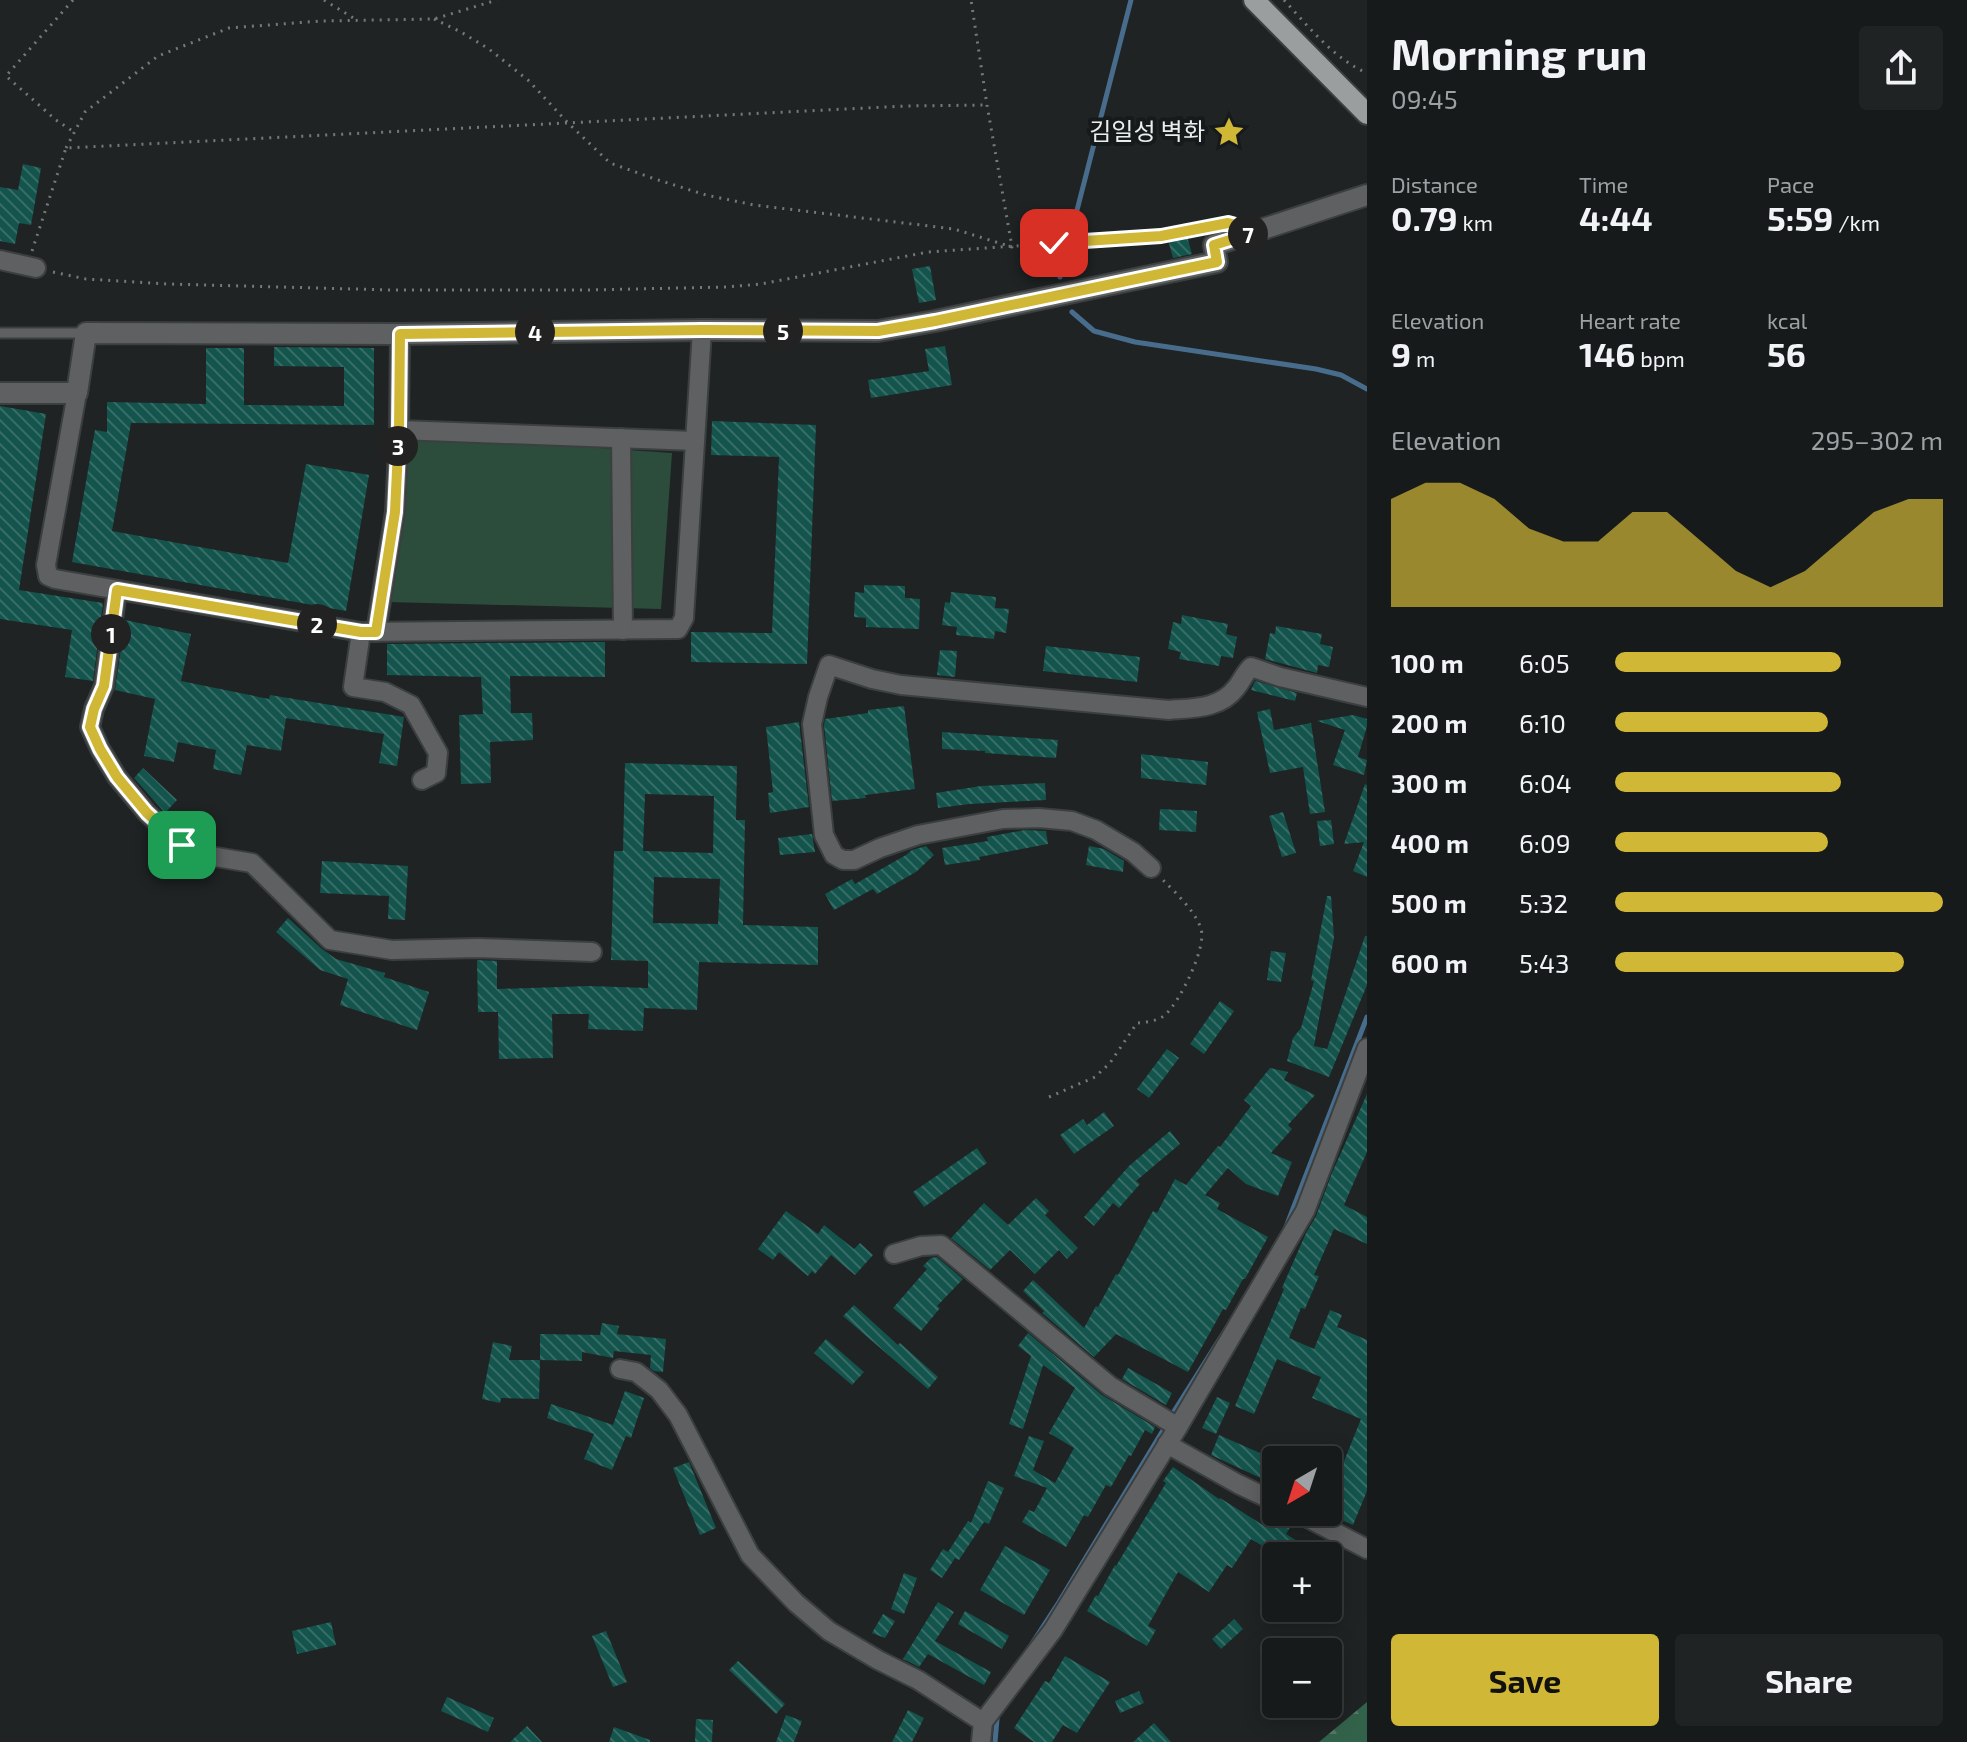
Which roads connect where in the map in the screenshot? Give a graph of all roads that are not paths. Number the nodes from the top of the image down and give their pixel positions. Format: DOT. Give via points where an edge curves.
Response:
graph roads {
  1 [pos="1254,0"];
  2 [pos="1367,114"];
  3 [pos="1367,195"];
  4 [pos="0,260"];
  5 [pos="31,267"];
  6 [pos="702,330"];
  7 [pos="0,333"];
  8 [pos="86,333"];
  9 [pos="400,334"];
  10 [pos="0,393"];
  11 [pos="77,393"];
  12 [pos="399,430"];
  13 [pos="621,438"];
  14 [pos="695,441"];
  15 [pos="117,590"];
  16 [pos="623,630"];
  17 [pos="369,632"];
  18 [pos="1367,697"];
  19 [pos="422,780"];
  20 [pos="1151,868"];
  21 [pos="592,952"];
  22 [pos="1367,1048"];
  23 [pos="894,1254"];
  24 [pos="620,1369"];
  25 [pos="1178,1427"];
  26 [pos="1167,1444"];
  27 [pos="1262,1495"];
  28 [pos="1323,1526"];
  29 [pos="1367,1549"];
  30 [pos="983,1722"];
  31 [pos="981,1742"];
  1 -- 2 [label="main road"];
  3 -- 6 [label="street" via="1214,245 1217,262 935,321 878,331"];
  4 -- 5 [label="street"];
  6 -- 9 [label="street"];
  6 -- 14 [label="street"];
  7 -- 8 [label="lane"];
  8 -- 9 [label="street"];
  8 -- 11 [label="street"];
  9 -- 12 [label="street"];
  10 -- 11 [label="street"];
  11 -- 15 [label="street" via="48,576"];
  12 -- 13 [label="street"];
  12 -- 17 [label="street" via="395,512"];
  13 -- 14 [label="street"];
  13 -- 16 [label="street"];
  14 -- 16 [label="street" via="684,618 678,629"];
  15 -- 17 [label="street"];
  15 -- 21 [label="street" via="104,686 90,727 117,777 182,845 204,855 252,863 330,940 392,950"];
  16 -- 17 [label="street"];
  17 -- 19 [label="street" via="353,687 385,692 411,705 438,753 436,773"];
  18 -- 20 [label="street" via="1251,667 1225,700 1169,710 901,685 829,665 812,724 824,835 834,855 854,860 918,835 1003,819 1039,818 1096,830"];
  22 -- 25 [label="street" via="1305,1211"];
  23 -- 25 [label="street" via="941,1245 1110,1386"];
  24 -- 30 [label="street" via="636,1372 659,1390 678,1415 750,1555 796,1603 829,1631"];
  25 -- 26 [label="street"];
  26 -- 27 [label="street"];
  26 -- 30 [label="street" via="1053,1630"];
  28 -- 29 [label="street"];
  30 -- 31 [label="street"];
}
